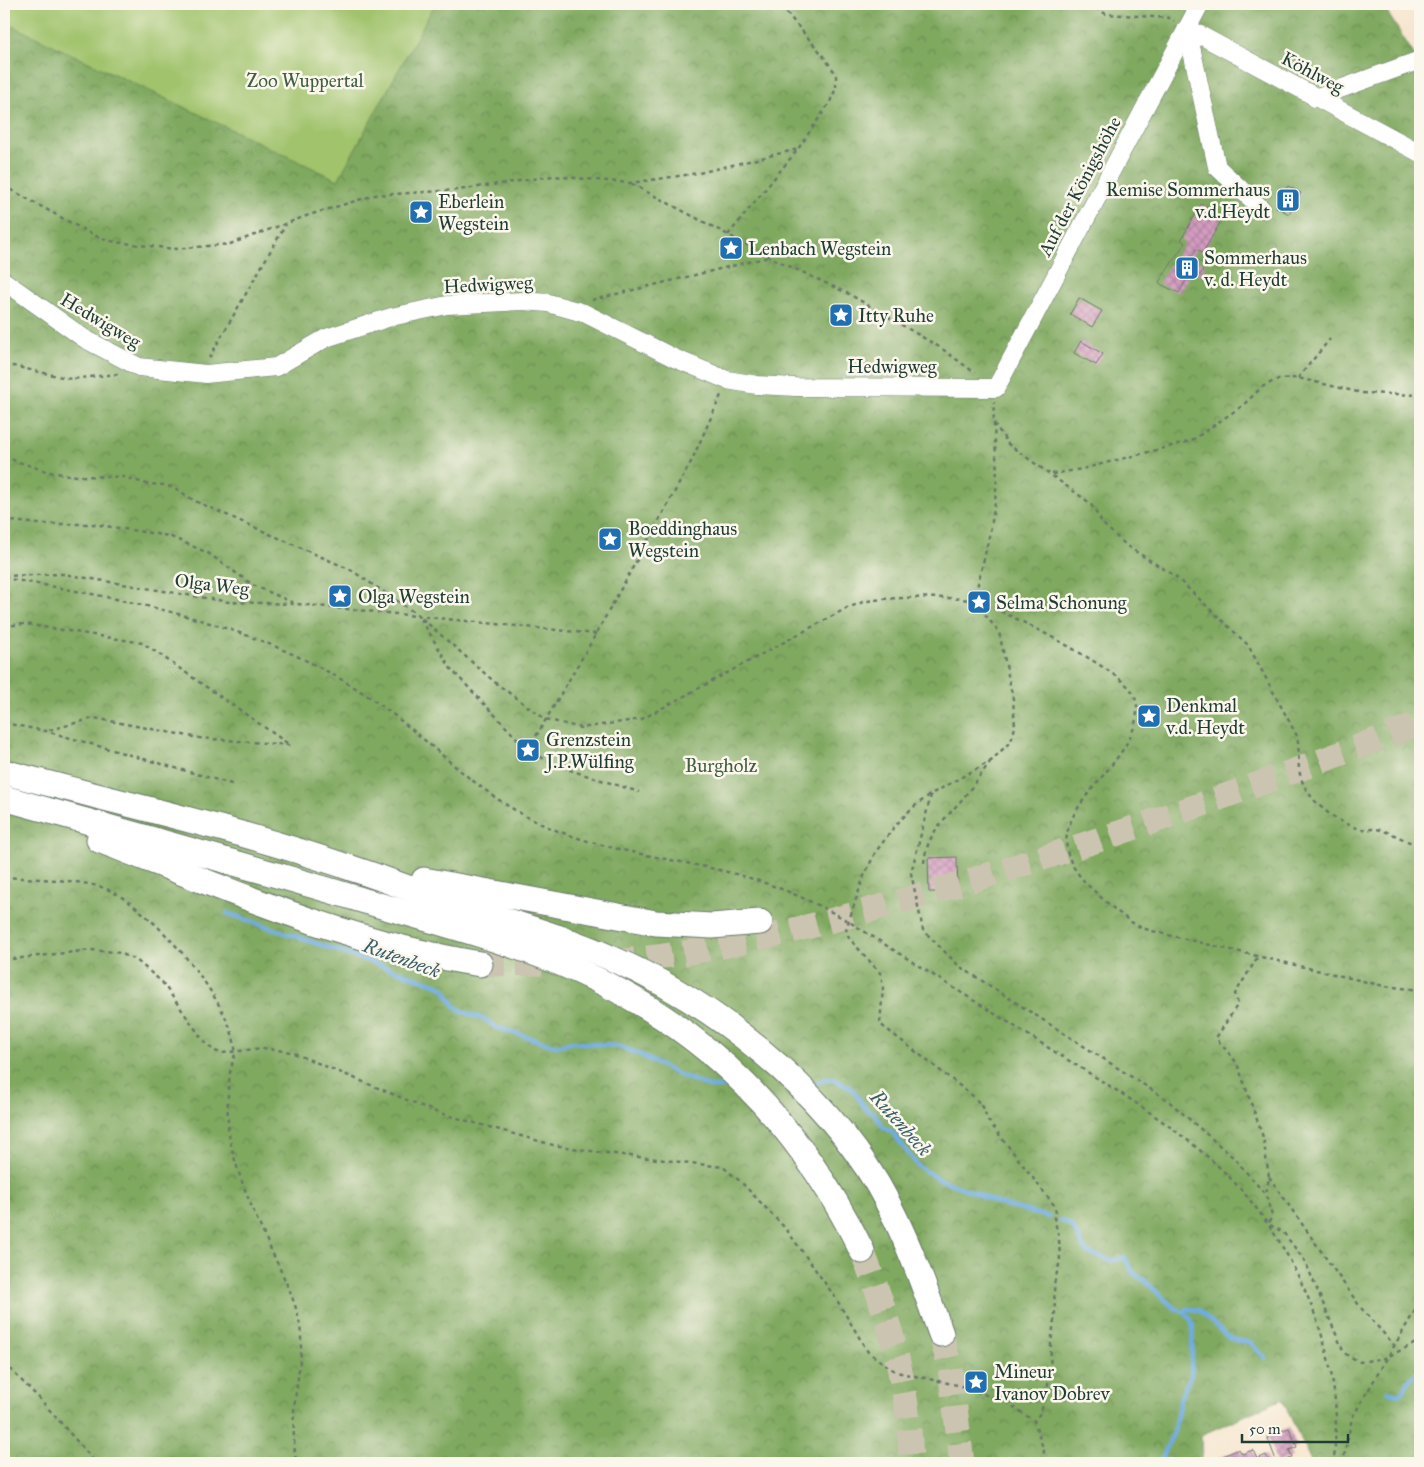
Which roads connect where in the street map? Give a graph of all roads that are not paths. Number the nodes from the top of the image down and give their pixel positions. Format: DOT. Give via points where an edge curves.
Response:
graph roads {
  1 [pos="1200,4"];
  2 [pos="1186,28"];
  3 [pos="1420,60"];
  4 [pos="1315,98"];
  5 [pos="1420,153"];
  6 [pos="1262,209"];
  7 [pos="4,281"];
  8 [pos="996,388"];
  9 [pos="4,772"];
  10 [pos="4,798"];
  11 [pos="4,803"];
  12 [pos="343,865"];
  13 [pos="760,922"];
  14 [pos="480,964"];
  15 [pos="862,1251"];
  16 [pos="941,1334"];
  1 -- 2 [label="street, Auf der Königshöhe"];
  2 -- 4 [label="street, Köhlweg"];
  2 -- 6 [label="street" via="1217,167"];
  2 -- 8 [label="street, Auf der Königshöhe"];
  3 -- 4 [label="street"];
  4 -- 5 [label="street, Köhlweg"];
  7 -- 8 [label="street, Hedwigweg" via="85,339 139,367 200,373 276,367 326,338 391,317 447,305 524,301 548,303 584,313 682,362 727,380 795,387"];
  9 -- 12 [label="highway"];
  10 -- 15 [label="highway" via="442,924 548,959 622,992 687,1033 758,1096 824,1180"];
  11 -- 14 [label="highway" via="338,930 439,958"];
  12 -- 13 [label="highway" via="656,923 712,926"];
  12 -- 16 [label="highway" via="612,958 675,990 733,1029 806,1094 857,1154 898,1223"];
}
